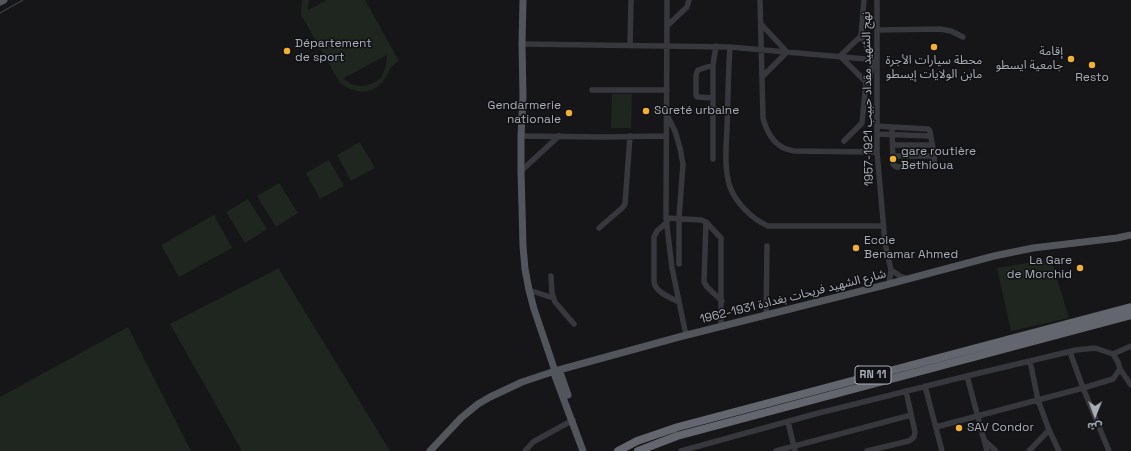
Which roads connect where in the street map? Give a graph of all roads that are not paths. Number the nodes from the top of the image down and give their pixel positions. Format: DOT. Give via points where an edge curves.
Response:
graph roads {
  1 [pos="4,0"];
  2 [pos="523,0"];
  3 [pos="631,0"];
  4 [pos="667,0"];
  5 [pos="689,0"];
  6 [pos="760,0"];
  7 [pos="864,0"];
  8 [pos="877,0"];
  9 [pos="0,2"];
  10 [pos="761,24"];
  11 [pos="667,26"];
  12 [pos="877,30"];
  13 [pos="861,36"];
  14 [pos="963,37"];
  15 [pos="522,44"];
  16 [pos="630,45"];
  17 [pos="667,46"];
  18 [pos="716,46"];
  19 [pos="730,47"];
  20 [pos="761,49"];
  21 [pos="787,52"];
  22 [pos="840,56"];
  23 [pos="875,59"];
  24 [pos="713,65"];
  25 [pos="762,77"];
  26 [pos="866,82"];
  27 [pos="592,90"];
  28 [pos="667,90"];
  29 [pos="713,98"];
  30 [pos="666,113"];
  31 [pos="877,126"];
  32 [pos="892,127"];
  33 [pos="877,134"];
  34 [pos="892,135"];
  35 [pos="521,136"];
  36 [pos="559,136"];
  37 [pos="630,136"];
  38 [pos="666,136"];
  39 [pos="930,136"];
  40 [pos="844,141"];
  41 [pos="892,145"];
  42 [pos="932,145"];
  43 [pos="877,152"];
  44 [pos="893,156"];
  45 [pos="934,156"];
  46 [pos="714,159"];
  47 [pos="521,171"];
  48 [pos="679,218"];
  49 [pos="667,220"];
  50 [pos="706,222"];
  51 [pos="883,226"];
  52 [pos="599,228"];
  53 [pos="1131,235"];
  54 [pos="767,246"];
  55 [pos="679,264"];
  56 [pos="891,270"];
  57 [pos="551,276"];
  58 [pos="907,279"];
  59 [pos="889,284"];
  60 [pos="529,290"];
  61 [pos="553,298"];
  62 [pos="722,301"];
  63 [pos="679,302"];
  64 [pos="1131,307"];
  65 [pos="766,315"];
  66 [pos="1131,315"];
  67 [pos="574,324"];
  68 [pos="722,326"];
  69 [pos="686,335"];
  70 [pos="1131,346"];
  71 [pos="1070,352"];
  72 [pos="1112,354"];
  73 [pos="1030,361"];
  74 [pos="1120,369"];
  75 [pos="555,371"];
  76 [pos="967,376"];
  77 [pos="1131,385"];
  78 [pos="925,386"];
  79 [pos="1083,388"];
  80 [pos="906,391"];
  81 [pos="1038,400"];
  82 [pos="911,414"];
  83 [pos="978,416"];
  84 [pos="574,420"];
  85 [pos="788,422"];
  86 [pos="936,428"];
  87 [pos="1049,430"];
  88 [pos="984,440"];
  89 [pos="795,449"];
  90 [pos="689,450"];
  91 [pos="430,451"];
  92 [pos="525,451"];
  93 [pos="583,451"];
  94 [pos="587,451"];
  95 [pos="618,451"];
  96 [pos="638,451"];
  97 [pos="681,451"];
  98 [pos="776,451"];
  99 [pos="867,451"];
  100 [pos="942,451"];
  101 [pos="987,451"];
  102 [pos="996,451"];
  103 [pos="1029,451"];
  104 [pos="1059,451"];
  105 [pos="1110,451"];
  1 -- 9 [label="main road"];
  2 -- 15 [label="main road"];
  3 -- 16 [label="street"];
  4 -- 11 [label="street"];
  5 -- 11 [label="street" via="687,7"];
  6 -- 10 [label="street"];
  7 -- 13 [label="street"];
  8 -- 12 [label="street, نهج الشهيد مقداد حبيب 1921-1957"];
  10 -- 20 [label="street"];
  10 -- 21 [label="street"];
  11 -- 17 [label="street"];
  12 -- 14 [label="street" via="940,29 952,31"];
  12 -- 23 [label="street, نهج الشهيد مقداد حبيب 1921-1957"];
  13 -- 22 [label="street"];
  13 -- 23 [label="street"];
  15 -- 16 [label="street"];
  15 -- 35 [label="main road" via="524,98"];
  16 -- 17 [label="street"];
  17 -- 18 [label="street"];
  17 -- 28 [label="street"];
  18 -- 19 [label="street"];
  18 -- 24 [label="street"];
  19 -- 20 [label="street"];
  19 -- 51 [label="street" via="727,175 730,187 741,204 758,221 768,226"];
  20 -- 21 [label="street"];
  20 -- 25 [label="street"];
  21 -- 22 [label="street"];
  21 -- 25 [label="street"];
  22 -- 23 [label="street"];
  22 -- 26 [label="street"];
  23 -- 26 [label="street"];
  23 -- 31 [label="street, نهج الشهيد مقداد حبيب 1921-1957"];
  24 -- 29 [label="street"];
  24 -- 29 [label="street" via="698,70 696,95"];
  25 -- 43 [label="street" via="763,118 766,129 782,148 805,152"];
  26 -- 40 [label="street" via="862,123"];
  27 -- 28 [label="street"];
  28 -- 30 [label="street"];
  29 -- 46 [label="street"];
  30 -- 38 [label="street"];
  30 -- 48 [label="street" via="676,131 682,157"];
  31 -- 32 [label="street"];
  31 -- 33 [label="street, نهج الشهيد مقداد حبيب 1921-1957"];
  32 -- 34 [label="street"];
  32 -- 39 [label="street" via="926,128 930,131"];
  33 -- 34 [label="street"];
  33 -- 43 [label="street, نهج الشهيد مقداد حبيب 1921-1957"];
  34 -- 39 [label="street"];
  34 -- 41 [label="street"];
  35 -- 36 [label="street"];
  35 -- 47 [label="main road"];
  36 -- 37 [label="street"];
  36 -- 47 [label="street"];
  37 -- 38 [label="street"];
  37 -- 52 [label="street" via="624,204"];
  38 -- 49 [label="street"];
  39 -- 42 [label="street"];
  41 -- 42 [label="street"];
  41 -- 44 [label="street"];
  42 -- 45 [label="street"];
  43 -- 51 [label="street, نهج الشهيد مقداد حبيب 1921-1957"];
  44 -- 45 [label="street"];
  44 -- 45 [label="street" via="893,164 897,167 931,166 935,163"];
  47 -- 60 [label="main road" via="523,246"];
  48 -- 49 [label="street"];
  48 -- 50 [label="street"];
  48 -- 55 [label="street"];
  49 -- 63 [label="street"];
  49 -- 63 [label="street" via="656,231 654,237 654,285"];
  50 -- 62 [label="street" via="722,241"];
  50 -- 62 [label="street" via="704,282"];
  51 -- 56 [label="street, نهج الشهيد مقداد حبيب 1921-1957"];
  53 -- 58 [label="main road, شارع الشهيد فريحات بغدادة 1931-1962" via="1033,248"];
  54 -- 65 [label="street"];
  56 -- 58 [label="street"];
  56 -- 59 [label="street"];
  57 -- 61 [label="street"];
  58 -- 59 [label="main road, شارع الشهيد فريحات بغدادة 1931-1962"];
  59 -- 65 [label="main road, شارع الشهيد فريحات بغدادة 1931-1962"];
  60 -- 61 [label="street"];
  60 -- 75 [label="main road"];
  61 -- 67 [label="street"];
  62 -- 68 [label="street"];
  63 -- 69 [label="street"];
  64 -- 95 [label="highway, RN 11" via="678,427 637,441"];
  65 -- 68 [label="main road, شارع الشهيد فريحات بغدادة 1931-1962"];
  66 -- 96 [label="highway, RN 11" via="677,436"];
  68 -- 69 [label="main road, شارع الشهيد فريحات بغدادة 1931-1962"];
  69 -- 75 [label="main road, شارع الشهيد فريحات بغدادة 1931-1962"];
  70 -- 72 [label="street"];
  71 -- 72 [label="street" via="1095,348"];
  71 -- 73 [label="street"];
  71 -- 79 [label="street"];
  72 -- 74 [label="street"];
  73 -- 76 [label="street"];
  73 -- 81 [label="street"];
  74 -- 77 [label="street"];
  74 -- 79 [label="street" via="1113,379"];
  75 -- 84 [label="main road" via="560,375"];
  75 -- 91 [label="main road, شارع الشهيد فريحات بغدادة 1931-1962" via="522,382 478,404"];
  76 -- 78 [label="street"];
  76 -- 83 [label="street"];
  78 -- 80 [label="street"];
  78 -- 86 [label="street"];
  79 -- 81 [label="street"];
  79 -- 105 [label="street"];
  80 -- 82 [label="street"];
  80 -- 85 [label="street"];
  81 -- 83 [label="street"];
  81 -- 87 [label="street"];
  82 -- 89 [label="street"];
  82 -- 99 [label="street" via="914,437 909,441"];
  83 -- 86 [label="street"];
  83 -- 88 [label="street"];
  84 -- 92 [label="street" via="533,442"];
  84 -- 93 [label="main road"];
  84 -- 94 [label="main road"];
  85 -- 89 [label="street"];
  85 -- 90 [label="street"];
  86 -- 100 [label="street"];
  87 -- 103 [label="street"];
  87 -- 104 [label="street"];
  88 -- 101 [label="street"];
  88 -- 102 [label="street"];
  89 -- 98 [label="street"];
  90 -- 97 [label="street"];
}
